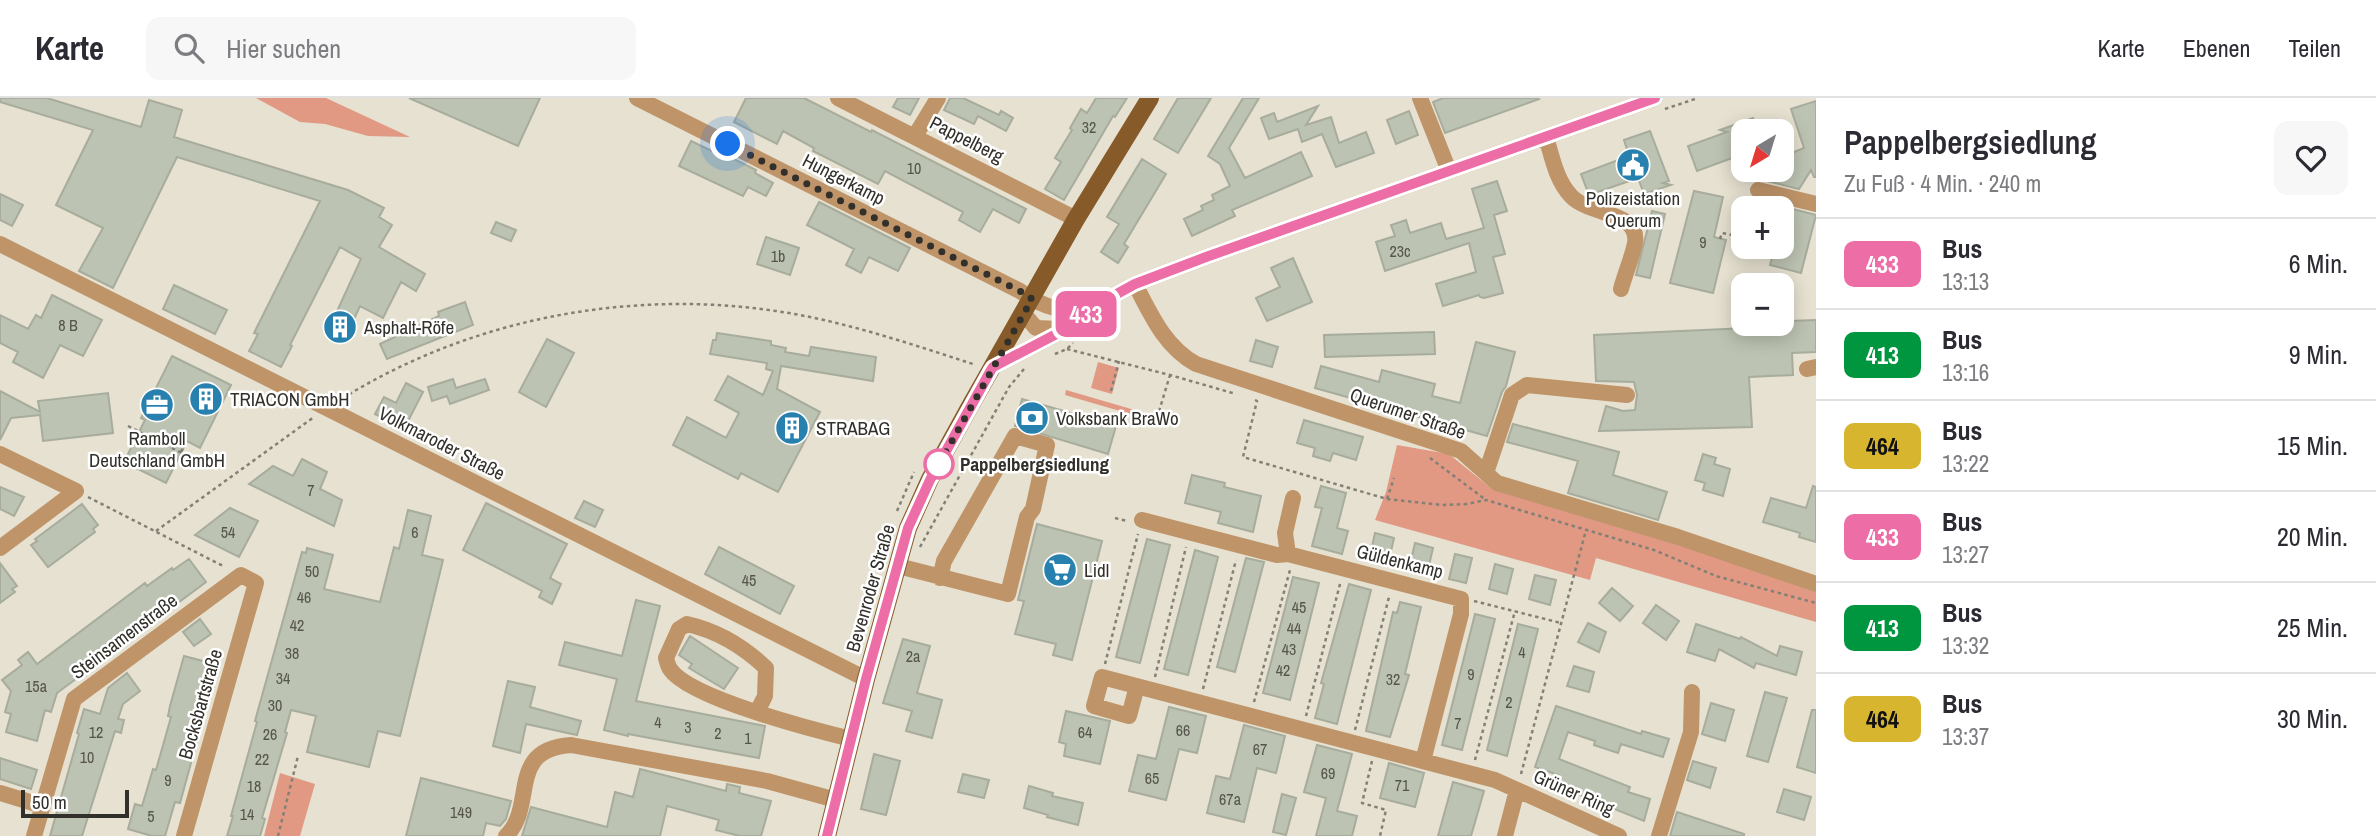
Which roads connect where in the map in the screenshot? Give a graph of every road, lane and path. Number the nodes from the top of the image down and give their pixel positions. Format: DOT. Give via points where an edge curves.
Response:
graph roads {
  1 [pos="637,98"];
  2 [pos="838,98"];
  3 [pos="938,98"];
  4 [pos="1150,98"];
  5 [pos="1420,98"];
  6 [pos="1655,98"];
  7 [pos="915,136"];
  8 [pos="1546,137"];
  9 [pos="1449,171"];
  10 [pos="1758,190"];
  11 [pos="1816,204"];
  12 [pos="1076,219"];
  13 [pos="1731,235"];
  14 [pos="1720,239"];
  15 [pos="0,244"];
  16 [pos="1135,284"];
  17 [pos="1621,289"];
  18 [pos="1028,307"];
  19 [pos="1093,307"];
  20 [pos="1070,335"];
  21 [pos="1067,349"];
  22 [pos="1049,356"];
  23 [pos="1119,361"];
  24 [pos="984,366"];
  25 [pos="1027,366"];
  26 [pos="1170,375"];
  27 [pos="1111,391"];
  28 [pos="1627,395"];
  29 [pos="326,409"];
  30 [pos="1157,418"];
  31 [pos="128,426"];
  32 [pos="1419,437"];
  33 [pos="187,442"];
  34 [pos="0,454"];
  35 [pos="1486,473"];
  36 [pos="1394,478"];
  37 [pos="945,489"];
  38 [pos="76,491"];
  39 [pos="950,493"];
  40 [pos="1293,498"];
  41 [pos="1387,499"];
  42 [pos="1486,500"];
  43 [pos="1142,520"];
  44 [pos="1586,530"];
  45 [pos="156,531"];
  46 [pos="1190,533"];
  47 [pos="1240,546"];
  48 [pos="0,548"];
  49 [pos="1291,555"];
  50 [pos="904,568"];
  51 [pos="1344,569"];
  52 [pos="241,575"];
  53 [pos="940,578"];
  54 [pos="1393,582"];
  55 [pos="1816,584"];
  56 [pos="1461,599"];
  57 [pos="1816,603"];
  58 [pos="1515,611"];
  59 [pos="1561,623"];
  60 [pos="1102,677"];
  61 [pos="866,679"];
  62 [pos="1144,688"];
  63 [pos="1692,692"];
  64 [pos="1199,702"];
  65 [pos="757,712"];
  66 [pos="1250,716"];
  67 [pos="1303,730"];
  68 [pos="851,739"];
  69 [pos="1352,743"];
  70 [pos="1375,749"];
  71 [pos="298,756"];
  72 [pos="1423,761"];
  73 [pos="1471,774"];
  74 [pos="1517,790"];
  75 [pos="0,793"];
  76 [pos="836,800"];
  77 [pos="43,806"];
  78 [pos="34,836"];
  79 [pos="184,836"];
  80 [pos="278,836"];
  81 [pos="506,836"];
  82 [pos="827,836"];
  83 [pos="1380,836"];
  84 [pos="1505,836"];
  85 [pos="1619,836"];
  86 [pos="1659,836"];
  1 -- 18 [label="street, Hungerkamp" via="1020,291"];
  2 -- 7 [label="street, Pappelberg"];
  3 -- 7 [label="street"];
  4 -- 12 [label="main road, Bevenroder Straße"];
  5 -- 9 [label="street"];
  6 -- 8 [label="street"];
  7 -- 12 [label="street, Pappelberg"];
  8 -- 9 [label="street"];
  8 -- 17 [label="street" via="1560,181 1571,197 1584,207 1629,222 1634,230 1635,242"];
  9 -- 16 [label="street"];
  10 -- 11 [label="street"];
  12 -- 18 [label="main road, Bevenroder Straße"];
  13 -- 14 [label="path" via="1722,233"];
  15 -- 29 [label="street, Volkmaroder Straße"];
  16 -- 19 [label="street"];
  16 -- 32 [label="street, Querumer Straße" via="1165,337 1196,364"];
  18 -- 19 [label="street" via="1074,311"];
  18 -- 20 [label="street" via="1036,328"];
  18 -- 24 [label="main road, Bevenroder Straße"];
  19 -- 20 [label="street"];
  20 -- 21 [label="path"];
  20 -- 24 [label="street"];
  21 -- 22 [label="path"];
  21 -- 23 [label="path"];
  23 -- 26 [label="path"];
  23 -- 27 [label="path"];
  24 -- 29 [label="path" via="855,328 776,311 637,306 551,317 491,331 408,362"];
  24 -- 50 [label="main road, Bevenroder Straße" via="908,528"];
  25 -- 39 [label="path" via="1009,387"];
  26 -- 30 [label="path"];
  26 -- 41 [label="path" via="1257,401 1243,457"];
  28 -- 35 [label="street" via="1527,385 1512,395"];
  29 -- 45 [label="path"];
  29 -- 61 [label="street, Volkmaroder Straße"];
  31 -- 33 [label="path" via="183,454"];
  32 -- 35 [label="street, Querumer Straße" via="1461,451"];
  32 -- 42 [label="path" via="1418,449"];
  34 -- 38 [label="street"];
  35 -- 55 [label="street, Querumer Straße" via="1497,483"];
  36 -- 41 [label="path"];
  37 -- 39 [label="path"];
  38 -- 45 [label="path"];
  38 -- 48 [label="street"];
  39 -- 50 [label="path"];
  40 -- 49 [label="street" via="1285,533"];
  41 -- 42 [label="path" via="1442,505"];
  42 -- 44 [label="path"];
  43 -- 46 [label="street, Güldenkamp"];
  43 -- 60 [label="path"];
  44 -- 57 [label="path" via="1654,550 1726,579"];
  44 -- 59 [label="path"];
  45 -- 52 [label="path"];
  46 -- 47 [label="street, Güldenkamp"];
  46 -- 62 [label="path"];
  47 -- 49 [label="street, Güldenkamp"];
  47 -- 64 [label="path"];
  49 -- 51 [label="street, Güldenkamp"];
  49 -- 66 [label="path"];
  50 -- 53 [label="street"];
  50 -- 61 [label="main road, Bevenroder Straße"];
  51 -- 54 [label="street, Güldenkamp"];
  51 -- 67 [label="path"];
  52 -- 77 [label="street, Steinsamenstraße" via="74,699"];
  52 -- 79 [label="street, Bocksbartstraße" via="256,583"];
  53 -- 53 [label="street" via="1008,594 1047,445 1015,436 944,561"];
  54 -- 56 [label="street, Güldenkamp"];
  54 -- 69 [label="path"];
  56 -- 58 [label="path"];
  56 -- 72 [label="street, Güldenkamp"];
  58 -- 59 [label="path"];
  58 -- 73 [label="path"];
  59 -- 74 [label="path"];
  60 -- 62 [label="street"];
  60 -- 62 [label="street" via="1094,706 1129,716"];
  61 -- 68 [label="main road, Bevenroder Straße"];
  62 -- 64 [label="street"];
  63 -- 86 [label="street" via="1691,732"];
  64 -- 66 [label="street"];
  65 -- 65 [label="street" via="700,690 670,669 666,658 679,629 687,624 714,633 736,643 766,668 765,696"];
  65 -- 68 [label="street"];
  66 -- 67 [label="street"];
  67 -- 69 [label="street"];
  68 -- 76 [label="main road, Bevenroder Straße"];
  69 -- 70 [label="street"];
  70 -- 72 [label="street"];
  70 -- 83 [label="path" via="1362,803 1386,810"];
  71 -- 80 [label="path"];
  72 -- 73 [label="street"];
  73 -- 74 [label="street"];
  74 -- 84 [label="street, Grüner Ring"];
  74 -- 85 [label="street, Grüner Ring"];
  75 -- 77 [label="street"];
  76 -- 81 [label="street" via="767,781 556,746 535,759 514,829"];
  76 -- 82 [label="main road, Bevenroder Straße"];
  77 -- 78 [label="street, Steinsamenstraße"];
}
